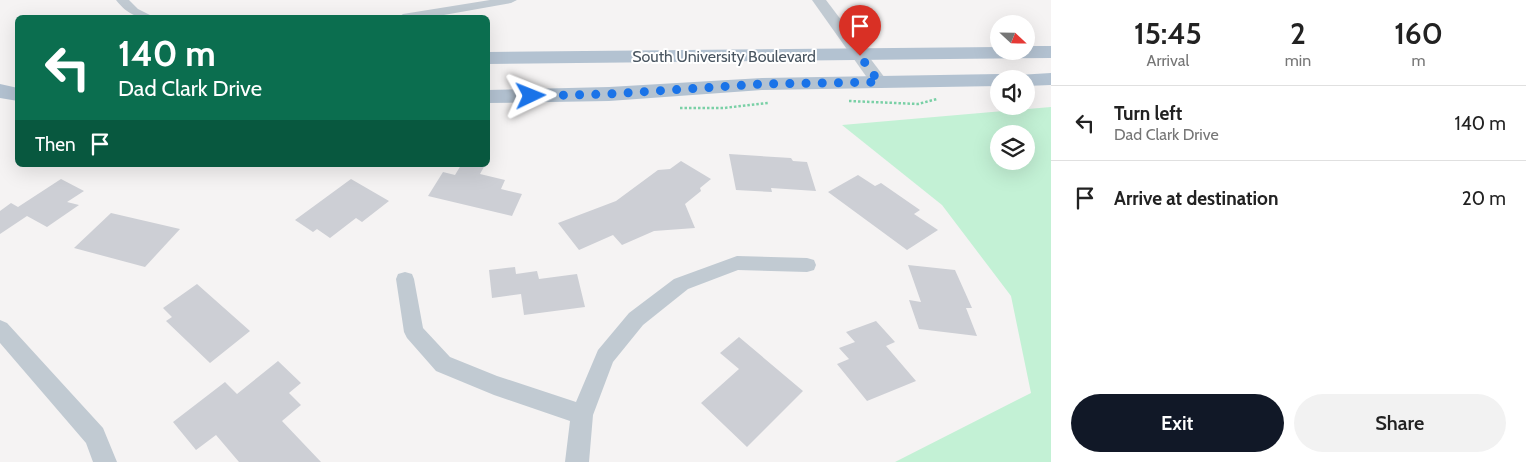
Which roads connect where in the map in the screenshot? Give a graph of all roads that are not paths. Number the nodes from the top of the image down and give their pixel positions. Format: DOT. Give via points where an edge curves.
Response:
graph roads {
  1 [pos="122,0"];
  2 [pos="511,0"];
  3 [pos="819,0"];
  4 [pos="143,15"];
  5 [pos="421,15"];
  6 [pos="1051,52"];
  7 [pos="860,56"];
  8 [pos="490,58"];
  9 [pos="15,74"];
  10 [pos="0,77"];
  11 [pos="990,80"];
  12 [pos="1035,80"];
  13 [pos="1051,80"];
  14 [pos="879,82"];
  15 [pos="0,91"];
  16 [pos="15,94"];
  17 [pos="490,97"];
  18 [pos="807,265"];
  19 [pos="405,279"];
  20 [pos="0,329"];
  21 [pos="582,414"];
  22 [pos="105,462"];
  23 [pos="577,462"];
  1 -- 4 [label="street"];
  2 -- 5 [label="street"];
  3 -- 7 [label="street"];
  6 -- 7 [label="main road, South University Boulevard"];
  7 -- 8 [label="main road, South University Boulevard"];
  7 -- 14 [label="street"];
  9 -- 10 [label="main road"];
  11 -- 14 [label="main road, South University Boulevard"];
  12 -- 13 [label="main road"];
  14 -- 17 [label="main road, South University Boulevard"];
  15 -- 16 [label="main road"];
  18 -- 21 [label="street" via="737,263 680,284 636,319 605,357"];
  19 -- 21 [label="street" via="414,332 443,364 494,386"];
  20 -- 22 [label="street" via="95,436"];
  21 -- 23 [label="street"];
}
